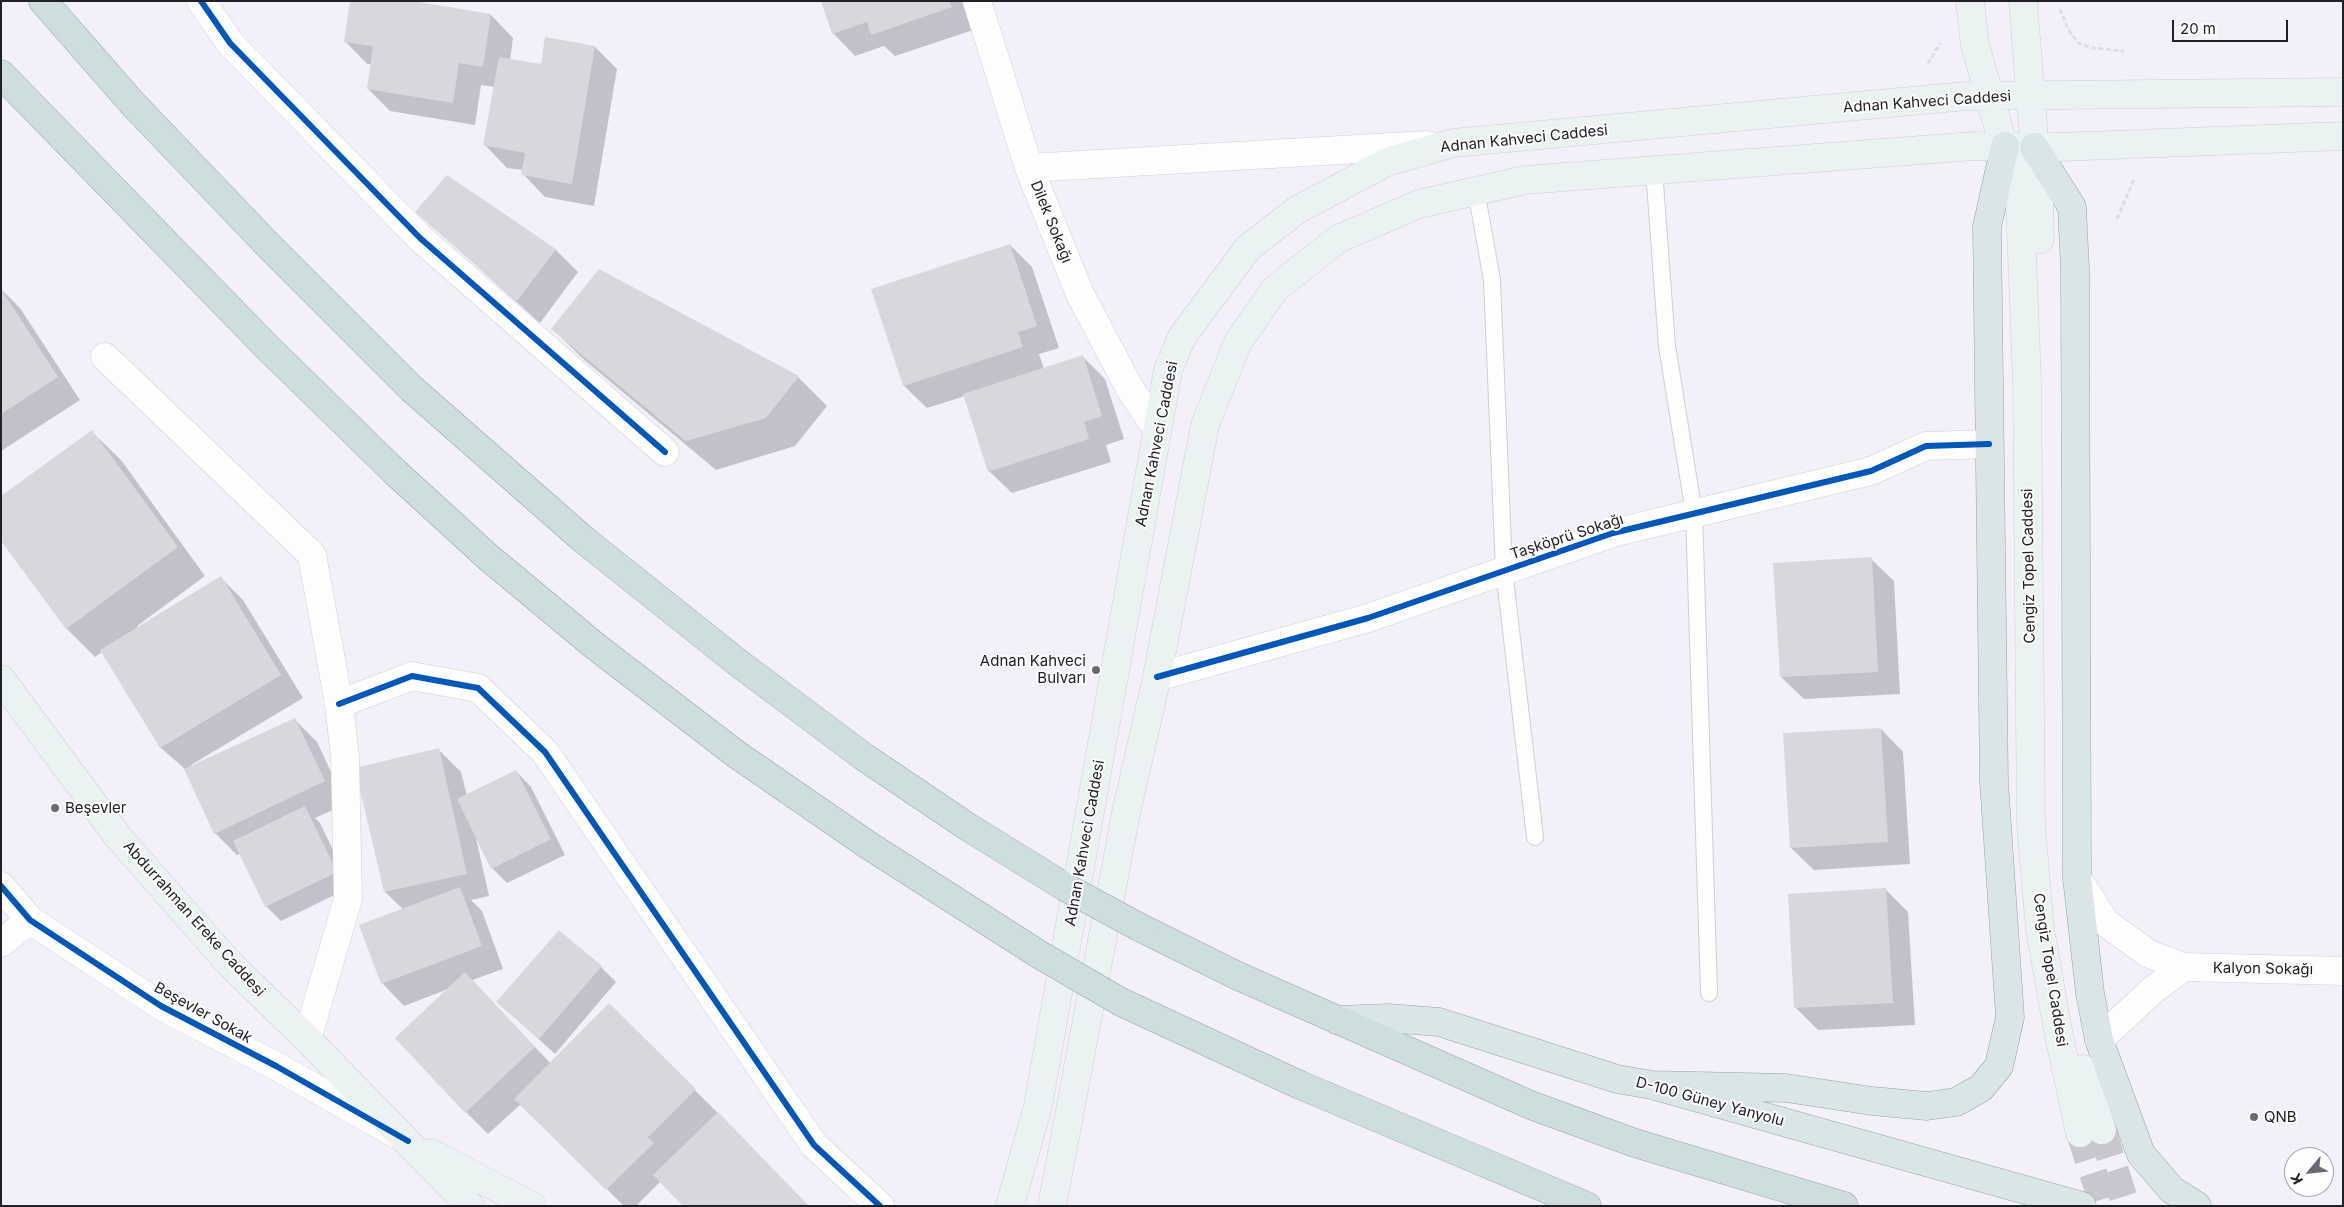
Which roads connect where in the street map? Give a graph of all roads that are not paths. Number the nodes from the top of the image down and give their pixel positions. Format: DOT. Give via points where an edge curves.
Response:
graph roads {
  1 [pos="43,1"];
  2 [pos="201,1"];
  3 [pos="977,1"];
  4 [pos="1970,1"];
  5 [pos="2023,1"];
  6 [pos="1,74"];
  7 [pos="2343,92"];
  8 [pos="1990,96"];
  9 [pos="2029,96"];
  10 [pos="2343,136"];
  11 [pos="1453,143"];
  12 [pos="2005,146"];
  13 [pos="2034,147"];
  14 [pos="1029,168"];
  15 [pos="1654,170"];
  16 [pos="1476,190"];
  17 [pos="105,357"];
  18 [pos="1157,429"];
  19 [pos="1989,444"];
  20 [pos="665,452"];
  21 [pos="1694,513"];
  22 [pos="1504,570"];
  23 [pos="1157,677"];
  24 [pos="1,679"];
  25 [pos="339,704"];
  26 [pos="1535,837"];
  27 [pos="2077,878"];
  28 [pos="1,886"];
  29 [pos="30,920"];
  30 [pos="1,943"];
  31 [pos="2184,967"];
  32 [pos="2343,971"];
  33 [pos="1709,993"];
  34 [pos="1337,1020"];
  35 [pos="307,1038"];
  36 [pos="2098,1040"];
  37 [pos="1652,1085"];
  38 [pos="408,1141"];
  39 [pos="460,1203"];
  40 [pos="532,1206"];
  41 [pos="880,1206"];
  42 [pos="1010,1206"];
  43 [pos="1052,1206"];
  44 [pos="1587,1206"];
  45 [pos="1844,1206"];
  46 [pos="2082,1206"];
  47 [pos="2197,1206"];
  1 -- 34 [label="highway, bridge" via="133,104 412,389 584,540 741,665 864,757 1064,887 1238,976"];
  2 -- 20 [label="street" via="230,44 420,238"];
  3 -- 14 [label="street, Dilek Sokağı"];
  4 -- 8 [label="main road, Cengiz Topel Caddesi" via="1975,45"];
  5 -- 9 [label="main road, Cengiz Topel Caddesi"];
  6 -- 44 [label="highway, bridge" via="268,348 396,473 488,557 595,646 736,754 1040,955 1121,1002 1300,1085"];
  7 -- 9 [label="main road, Adnan Kahveci Caddesi"];
  8 -- 9 [label="main road, Adnan Kahveci Caddesi"];
  8 -- 11 [label="main road, Adnan Kahveci Caddesi"];
  8 -- 12 [label="main road, Cengiz Topel Caddesi"];
  9 -- 13 [label="main road, Cengiz Topel Caddesi"];
  10 -- 13 [label="main road"];
  11 -- 14 [label="street"];
  11 -- 18 [label="main road, Adnan Kahveci Caddesi" via="1387,162 1297,210 1248,248 1182,337 1168,370"];
  12 -- 13 [label="main road"];
  12 -- 13 [label="main road, Cengiz Topel Caddesi" via="2020,204 2027,371 2031,825 2040,928 2058,1031 2091,1131 2052,880 2040,247"];
  12 -- 15 [label="main road"];
  12 -- 19 [label="main road" via="1987,227"];
  13 -- 27 [label="main road" via="2072,206"];
  14 -- 18 [label="street, Dilek Sokağı" via="1080,294 1129,387"];
  15 -- 16 [label="main road" via="1525,180"];
  15 -- 21 [label="lane" via="1667,346"];
  16 -- 22 [label="lane" via="1492,280"];
  16 -- 23 [label="main road" via="1419,204 1338,239 1276,289 1238,342 1206,425"];
  17 -- 25 [label="street" via="312,555"];
  18 -- 42 [label="main road, Adnan Kahveci Caddesi" via="1038,1106"];
  19 -- 21 [label="street, Taşköprü Sokağı" via="1926,446 1871,471"];
  19 -- 37 [label="main road" via="1994,782 2010,1017 1999,1066 1981,1088 1956,1102 1927,1106 1786,1088"];
  21 -- 22 [label="street, Taşköprü Sokağı" via="1613,533"];
  21 -- 33 [label="lane"];
  22 -- 23 [label="street, Taşköprü Sokağı" via="1368,618"];
  22 -- 26 [label="lane"];
  23 -- 43 [label="main road" via="1126,813"];
  24 -- 35 [label="main road, Abdurrahman Ereke Caddesi" via="119,838 229,963"];
  25 -- 35 [label="street" via="345,757 348,899"];
  25 -- 41 [label="street" via="412,676 478,688 545,752 814,1145"];
  27 -- 31 [label="street, Kalyon Sokağı" via="2106,923 2148,954"];
  27 -- 36 [label="main road"];
  28 -- 29 [label="street, Beşevler Sokak"];
  29 -- 30 [label="street"];
  29 -- 38 [label="street, Beşevler Sokak" via="161,1006 276,1066"];
  31 -- 32 [label="street, Kalyon Sokağı"];
  31 -- 36 [label="street" via="2154,989"];
  34 -- 37 [label="main road, D-100 Güney Yanyolu" via="1388,1018 1439,1022 1617,1079"];
  34 -- 45 [label="highway" via="1533,1106 1635,1143"];
  35 -- 38 [label="main road, Abdurrahman Ereke Caddesi"];
  36 -- 47 [label="main road" via="2140,1154 2172,1190"];
  37 -- 46 [label="main road, D-100 Güney Yanyolu"];
  38 -- 39 [label="main road, Abdurrahman Ereke Caddesi"];
  38 -- 40 [label="main road"];
}
